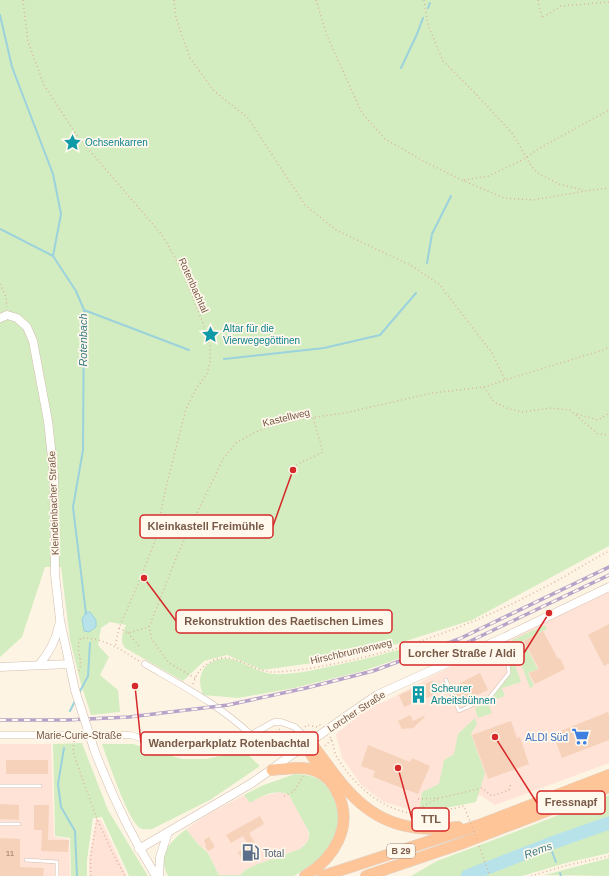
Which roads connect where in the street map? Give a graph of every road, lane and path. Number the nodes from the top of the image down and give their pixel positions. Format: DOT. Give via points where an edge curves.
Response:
graph roads {
  1 [pos="23,0"];
  2 [pos="174,0"];
  3 [pos="316,0"];
  4 [pos="424,0"];
  5 [pos="538,0"];
  6 [pos="609,2"];
  7 [pos="609,110"];
  8 [pos="526,158"];
  9 [pos="462,180"];
  10 [pos="609,188"];
  11 [pos="585,191"];
  12 [pos="0,284"];
  13 [pos="4,317"];
  14 [pos="609,347"];
  15 [pos="505,380"];
  16 [pos="484,387"];
  17 [pos="609,413"];
  18 [pos="575,414"];
  19 [pos="313,417"];
  20 [pos="609,435"];
  21 [pos="296,465"];
  22 [pos="609,551"];
  23 [pos="609,587"];
  24 [pos="60,620"];
  25 [pos="149,627"];
  26 [pos="119,628"];
  27 [pos="128,633"];
  28 [pos="139,646"];
  29 [pos="115,647"];
  30 [pos="504,653"];
  31 [pos="69,664"];
  32 [pos="145,664"];
  33 [pos="39,665"];
  34 [pos="0,667"];
  35 [pos="71,673"];
  36 [pos="195,678"];
  37 [pos="446,680"];
  38 [pos="190,690"];
  39 [pos="275,727"];
  40 [pos="299,731"];
  41 [pos="325,732"];
  42 [pos="75,735"];
  43 [pos="252,735"];
  44 [pos="0,736"];
  45 [pos="310,742"];
  46 [pos="272,770"];
  47 [pos="609,775"];
  48 [pos="325,776"];
  49 [pos="511,783"];
  50 [pos="0,786"];
  51 [pos="40,786"];
  52 [pos="609,787"];
  53 [pos="440,798"];
  54 [pos="418,799"];
  55 [pos="410,813"];
  56 [pos="97,819"];
  57 [pos="0,824"];
  58 [pos="20,824"];
  59 [pos="479,825"];
  60 [pos="168,832"];
  61 [pos="139,849"];
  62 [pos="609,856"];
  63 [pos="26,860"];
  64 [pos="57,876"];
  65 [pos="91,876"];
  66 [pos="125,876"];
  67 [pos="156,876"];
  68 [pos="159,876"];
  69 [pos="305,876"];
  70 [pos="323,876"];
  71 [pos="366,876"];
  72 [pos="490,876"];
  73 [pos="531,876"];
  1 -- 26 [label="path, Rotenbachtal" via="28,42 44,85 78,137 162,235 181,268 210,346 207,374 186,409 155,541"];
  2 -- 15 [label="path" via="176,18 190,58 214,91 248,118 305,205 336,230 412,266 439,284 492,353"];
  3 -- 9 [label="path" via="327,36 362,113 385,139"];
  4 -- 8 [label="path" via="428,25 444,61 512,133"];
  5 -- 6 [label="path" via="542,18 561,6"];
  7 -- 8 [label="path"];
  8 -- 9 [label="path" via="489,176"];
  8 -- 11 [label="path" via="539,174 558,184"];
  9 -- 11 [label="path" via="504,198 533,200"];
  10 -- 11 [label="path"];
  12 -- 13 [label="path" via="6,297"];
  13 -- 24 [label="street, Kleindeinbacher Straße" via="17,318 27,327 33,341 48,422 54,476 55,575"];
  14 -- 15 [label="path, Kastellweg"];
  15 -- 16 [label="path, Kastellweg"];
  16 -- 18 [label="path" via="494,402 509,409 523,412 551,408 570,410"];
  16 -- 19 [label="path, Kastellweg" via="432,393 345,414"];
  17 -- 18 [label="path" via="598,420"];
  18 -- 20 [label="path" via="598,434"];
  19 -- 21 [label="path" via="323,452"];
  19 -- 25 [label="path, Kastellweg" via="271,426 254,433 236,443 223,459 179,551"];
  22 -- 36 [label="path, Hirschbrunnenweg" via="543,588 432,638 375,654 274,673 233,658 220,658 203,667"];
  23 -- 41 [label="street, Lorcher Straße" via="377,695"];
  24 -- 31 [label="street, Kleindeinbacher Straße"];
  24 -- 33 [label="street" via="52,647"];
  25 -- 27 [label="path"];
  25 -- 36 [label="path" via="152,640 169,663"];
  26 -- 27 [label="path"];
  26 -- 29 [label="path, Rotenbachtal"];
  27 -- 28 [label="path"];
  29 -- 32 [label="path"];
  29 -- 35 [label="path" via="95,639 81,638 78,644 80,668 79,671"];
  30 -- 37 [label="lane" via="509,673 490,697 460,711"];
  31 -- 33 [label="street"];
  31 -- 35 [label="street, Kleindeinbacher Straße"];
  32 -- 38 [label="street"];
  33 -- 34 [label="street"];
  35 -- 61 [label="street, Kleindeinbacher Straße, bridge" via="107,784"];
  36 -- 38 [label="path, Hirschbrunnenweg"];
  38 -- 43 [label="street"];
  39 -- 40 [label="path" via="289,737"];
  40 -- 41 [label="path" via="307,725 320,725"];
  40 -- 43 [label="street, Marie-Curie-Straße" via="291,725 274,722"];
  40 -- 45 [label="street, Marie-Curie-Straße"];
  41 -- 45 [label="street, Lorcher Straße"];
  41 -- 55 [label="path" via="332,739 336,756 367,792 383,804"];
  42 -- 43 [label="street, Marie-Curie-Straße" via="130,735 199,752 221,749"];
  42 -- 44 [label="street, Marie-Curie-Straße"];
  42 -- 56 [label="path" via="73,751"];
  45 -- 46 [label="street, Lorcher Straße"];
  45 -- 48 [label="highway" via="311,754"];
  45 -- 59 [label="highway" via="354,798 384,818 422,830"];
  46 -- 48 [label="highway" via="300,768"];
  46 -- 60 [label="street, Lorcher Straße"];
  47 -- 59 [label="highway, B 29"];
  48 -- 69 [label="highway" via="337,790 341,800 344,825 339,841 330,854"];
  49 -- 53 [label="path" via="509,790 492,796 482,788"];
  50 -- 51 [label="lane"];
  52 -- 71 [label="highway, B 29" via="463,843"];
  53 -- 54 [label="path"];
  53 -- 55 [label="path"];
  55 -- 72 [label="path, bridge" via="430,814 464,806"];
  56 -- 65 [label="path" via="91,856"];
  56 -- 66 [label="path"];
  57 -- 58 [label="lane"];
  59 -- 70 [label="highway, B 29"];
  60 -- 61 [label="street, Lorcher Straße"];
  60 -- 68 [label="street" via="160,857"];
  61 -- 67 [label="street, Kleindeinbacher Straße"];
  62 -- 73 [label="path"];
  63 -- 64 [label="lane" via="57,862"];
}
